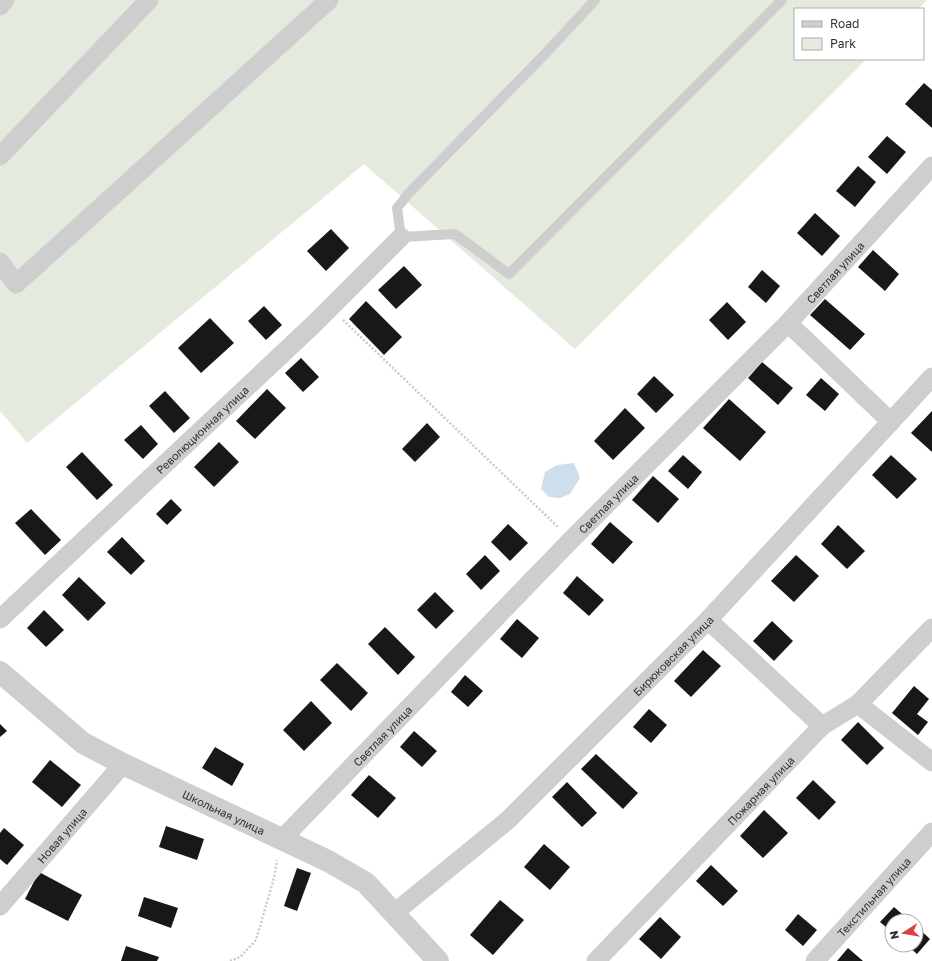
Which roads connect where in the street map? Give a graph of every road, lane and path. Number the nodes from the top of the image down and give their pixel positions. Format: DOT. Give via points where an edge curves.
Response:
graph roads {
  1 [pos="5,0"];
  2 [pos="150,0"];
  3 [pos="329,0"];
  4 [pos="595,0"];
  5 [pos="782,0"];
  6 [pos="0,6"];
  7 [pos="0,156"];
  8 [pos="932,166"];
  9 [pos="402,237"];
  10 [pos="0,262"];
  11 [pos="330,308"];
  12 [pos="788,323"];
  13 [pos="932,377"];
  14 [pos="891,422"];
  15 [pos="571,540"];
  16 [pos="0,619"];
  17 [pos="708,620"];
  18 [pos="932,628"];
  19 [pos="0,672"];
  20 [pos="858,704"];
  21 [pos="822,726"];
  22 [pos="932,762"];
  23 [pos="123,764"];
  24 [pos="932,832"];
  25 [pos="282,839"];
  26 [pos="0,906"];
  27 [pos="394,913"];
  28 [pos="230,961"];
  29 [pos="438,961"];
  30 [pos="596,961"];
  31 [pos="814,961"];
  1 -- 6 [label="street"];
  2 -- 7 [label="street"];
  3 -- 10 [label="street" via="16,284"];
  4 -- 9 [label="lane" via="397,208"];
  5 -- 9 [label="lane" via="509,274 455,234"];
  8 -- 12 [label="street, Светлая улица"];
  9 -- 11 [label="street, Революционная улица"];
  11 -- 15 [label="path"];
  11 -- 16 [label="street, Революционная улица"];
  12 -- 14 [label="street"];
  12 -- 15 [label="street, Светлая улица"];
  13 -- 14 [label="street, Бирюковская улица"];
  14 -- 17 [label="street, Бирюковская улица"];
  15 -- 25 [label="street, Светлая улица"];
  17 -- 21 [label="street"];
  17 -- 27 [label="street, Бирюковская улица" via="508,820"];
  18 -- 20 [label="street, Пожарная улица"];
  19 -- 23 [label="street, Школьная улица" via="83,743"];
  20 -- 21 [label="street, Пожарная улица"];
  20 -- 22 [label="street"];
  21 -- 30 [label="street, Пожарная улица"];
  23 -- 25 [label="street, Школьная улица"];
  23 -- 26 [label="street, Новая улица"];
  24 -- 31 [label="street, Текстильная улица"];
  25 -- 27 [label="street, Школьная улица" via="366,883"];
  25 -- 28 [label="path" via="256,940 240,958"];
  27 -- 29 [label="street, Школьная улица"];
}
